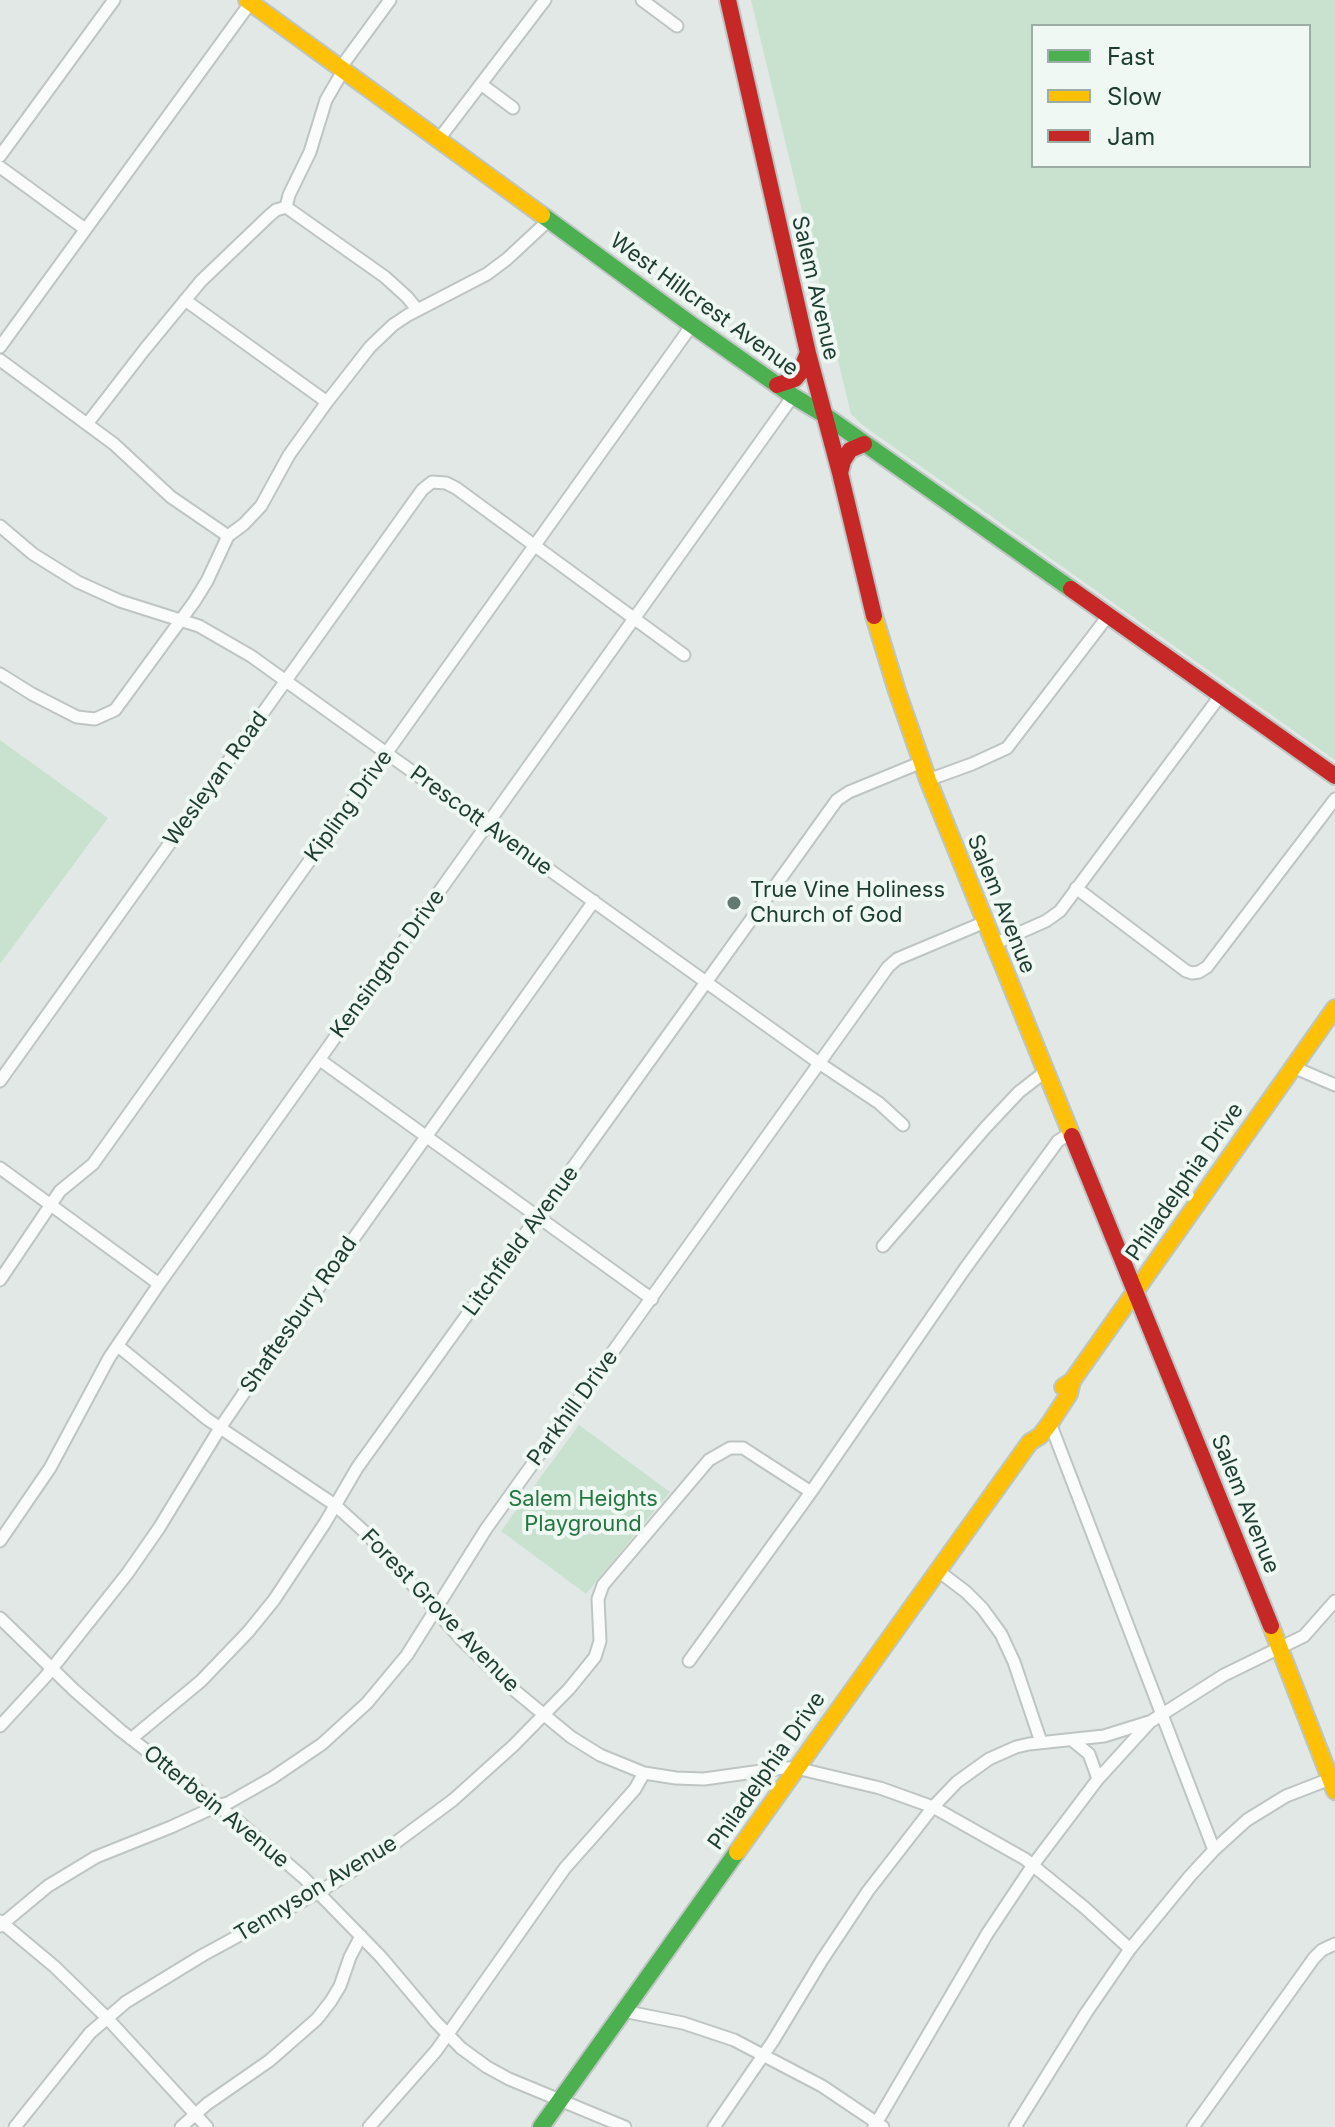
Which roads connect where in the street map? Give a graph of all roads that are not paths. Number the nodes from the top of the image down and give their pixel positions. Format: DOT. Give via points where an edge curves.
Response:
graph roads {
  1 [pos="114,0"];
  2 [pos="390,0"];
  3 [pos="545,0"];
  4 [pos="642,0"];
  5 [pos="728,0"];
  6 [pos="249,1"];
  7 [pos="677,26"];
  8 [pos="342,68"];
  9 [pos="481,84"];
  10 [pos="513,108"];
  11 [pos="439,139"];
  12 [pos="0,156"];
  13 [pos="0,167"];
  14 [pos="286,207"];
  15 [pos="549,220"];
  16 [pos="85,229"];
  17 [pos="185,300"];
  18 [pos="417,309"];
  19 [pos="692,325"];
  20 [pos="0,347"];
  21 [pos="808,353"];
  22 [pos="0,360"];
  23 [pos="777,385"];
  24 [pos="793,396"];
  25 [pos="327,402"];
  26 [pos="823,414"];
  27 [pos="87,424"];
  28 [pos="864,444"];
  29 [pos="840,473"];
  30 [pos="0,526"];
  31 [pos="228,536"];
  32 [pos="535,547"];
  33 [pos="1108,616"];
  34 [pos="635,619"];
  35 [pos="182,620"];
  36 [pos="684,655"];
  37 [pos="0,674"];
  38 [pos="285,682"];
  39 [pos="1220,696"];
  40 [pos="387,753"];
  41 [pos="922,762"];
  42 [pos="1335,776"];
  43 [pos="928,780"];
  44 [pos="1335,799"];
  45 [pos="488,825"];
  46 [pos="1076,888"];
  47 [pos="594,901"];
  48 [pos="985,922"];
  49 [pos="994,944"];
  50 [pos="706,982"];
  51 [pos="1335,1008"];
  52 [pos="320,1060"];
  53 [pos="819,1063"];
  54 [pos="1293,1067"];
  55 [pos="1046,1071"];
  56 [pos="0,1081"];
  57 [pos="1335,1085"];
  58 [pos="903,1125"];
  59 [pos="1072,1132"];
  60 [pos="425,1137"];
  61 [pos="0,1168"];
  62 [pos="51,1204"];
  63 [pos="539,1218"];
  64 [pos="883,1246"];
  65 [pos="0,1280"];
  66 [pos="159,1284"];
  67 [pos="1135,1292"];
  68 [pos="652,1299"];
  69 [pos="118,1346"];
  70 [pos="1072,1381"];
  71 [pos="1050,1423"];
  72 [pos="220,1428"];
  73 [pos="1030,1442"];
  74 [pos="811,1492"];
  75 [pos="335,1505"];
  76 [pos="0,1541"];
  77 [pos="937,1570"];
  78 [pos="1333,1607"];
  79 [pos="435,1610"];
  80 [pos="0,1618"];
  81 [pos="1280,1648"];
  82 [pos="689,1661"];
  83 [pos="53,1668"];
  84 [pos="544,1715"];
  85 [pos="1161,1715"];
  86 [pos="1150,1722"];
  87 [pos="0,1726"];
  88 [pos="131,1739"];
  89 [pos="1072,1740"];
  90 [pos="1041,1742"];
  91 [pos="796,1768"];
  92 [pos="644,1773"];
  93 [pos="1098,1779"];
  94 [pos="1333,1785"];
  95 [pos="217,1806"];
  96 [pos="933,1807"];
  97 [pos="1214,1850"];
  98 [pos="1033,1865"];
  99 [pos="319,1892"];
  100 [pos="1,1923"];
  101 [pos="361,1936"];
  102 [pos="1335,1944"];
  103 [pos="1130,1949"];
  104 [pos="623,2011"];
  105 [pos="107,2018"];
  106 [pos="448,2035"];
  107 [pos="764,2055"];
  108 [pos="560,2100"];
  109 [pos="195,2115"];
  110 [pos="878,2125"];
  111 [pos="15,2127"];
  112 [pos="181,2127"];
  113 [pos="207,2127"];
  114 [pos="369,2127"];
  115 [pos="541,2127"];
  116 [pos="625,2127"];
  117 [pos="714,2127"];
  118 [pos="1015,2127"];
  119 [pos="1193,2127"];
  1 -- 12 [label="street"];
  2 -- 8 [label="street"];
  3 -- 9 [label="street"];
  4 -- 7 [label="street"];
  5 -- 21 [label="main road, Salem Avenue"];
  6 -- 8 [label="main road, West Hillcrest Avenue"];
  6 -- 16 [label="street"];
  8 -- 11 [label="main road, West Hillcrest Avenue"];
  8 -- 14 [label="street"];
  9 -- 10 [label="street"];
  9 -- 11 [label="street"];
  11 -- 15 [label="main road, West Hillcrest Avenue"];
  13 -- 16 [label="street"];
  14 -- 17 [label="street" via="269,216"];
  14 -- 18 [label="street" via="385,277"];
  15 -- 18 [label="street" via="487,274"];
  15 -- 19 [label="main road, West Hillcrest Avenue"];
  16 -- 20 [label="street"];
  17 -- 25 [label="street"];
  17 -- 27 [label="street"];
  18 -- 25 [label="street" via="370,347"];
  19 -- 23 [label="main road, West Hillcrest Avenue"];
  19 -- 32 [label="street, Kipling Drive"];
  21 -- 23 [label="main road" via="795,379"];
  21 -- 26 [label="main road, Salem Avenue"];
  22 -- 27 [label="street"];
  23 -- 24 [label="main road, West Hillcrest Avenue"];
  24 -- 26 [label="main road, West Hillcrest Avenue"];
  24 -- 34 [label="street, Kensington Drive"];
  25 -- 31 [label="street" via="261,506"];
  26 -- 28 [label="main road, West Hillcrest Avenue"];
  26 -- 29 [label="main road, Salem Avenue"];
  27 -- 31 [label="street" via="171,497"];
  28 -- 29 [label="main road" via="850,450"];
  28 -- 33 [label="main road, West Hillcrest Avenue"];
  29 -- 41 [label="main road, Salem Avenue" via="873,613"];
  30 -- 35 [label="street, Prescott Avenue" via="78,582"];
  31 -- 35 [label="street"];
  32 -- 34 [label="street"];
  32 -- 38 [label="street, Wesleyan Road" via="456,488 435,481 422,490"];
  32 -- 40 [label="street, Kipling Drive"];
  33 -- 39 [label="main road, West Hillcrest Avenue"];
  33 -- 43 [label="street" via="1007,748"];
  34 -- 36 [label="street"];
  34 -- 45 [label="street, Kensington Drive"];
  35 -- 37 [label="street" via="120,704 97,719 72,715"];
  35 -- 38 [label="street, Prescott Avenue" via="251,656"];
  38 -- 40 [label="street, Prescott Avenue"];
  38 -- 56 [label="street, Wesleyan Road"];
  39 -- 42 [label="main road, West Hillcrest Avenue"];
  39 -- 46 [label="street"];
  40 -- 45 [label="street, Prescott Avenue"];
  40 -- 62 [label="street, Kipling Drive" via="93,1164"];
  41 -- 43 [label="main road, Salem Avenue"];
  41 -- 50 [label="street, Litchfield Avenue" via="837,800"];
  43 -- 48 [label="main road, Salem Avenue"];
  44 -- 46 [label="street" via="1199,972 1186,971"];
  45 -- 47 [label="street, Prescott Avenue"];
  45 -- 52 [label="street, Kensington Drive"];
  46 -- 49 [label="street" via="1046,921"];
  47 -- 50 [label="street, Prescott Avenue"];
  47 -- 60 [label="street, Shaftesbury Road"];
  48 -- 49 [label="main road, Salem Avenue"];
  48 -- 53 [label="street, Parkhill Drive" via="892,962"];
  49 -- 55 [label="main road, Salem Avenue"];
  50 -- 53 [label="street, Prescott Avenue"];
  50 -- 63 [label="street, Litchfield Avenue"];
  51 -- 54 [label="main road, Philadelphia Drive"];
  52 -- 60 [label="street"];
  52 -- 66 [label="street, Kensington Drive"];
  53 -- 58 [label="street, Prescott Avenue"];
  53 -- 68 [label="street, Parkhill Drive"];
  54 -- 57 [label="street"];
  54 -- 67 [label="main road, Philadelphia Drive"];
  55 -- 59 [label="main road, Salem Avenue"];
  55 -- 64 [label="street" via="986,1127"];
  59 -- 67 [label="main road, Salem Avenue"];
  59 -- 74 [label="street" via="1058,1141 964,1270"];
  60 -- 63 [label="street"];
  60 -- 72 [label="street, Shaftesbury Road"];
  61 -- 62 [label="street"];
  62 -- 65 [label="street, Kipling Drive"];
  62 -- 66 [label="street"];
  63 -- 68 [label="street"];
  63 -- 75 [label="street, Litchfield Avenue"];
  66 -- 69 [label="street, Kensington Drive"];
  67 -- 70 [label="main road, Philadelphia Drive"];
  67 -- 81 [label="main road, Salem Avenue"];
  68 -- 79 [label="street, Parkhill Drive" via="486,1529"];
  69 -- 72 [label="street, Forest Grove Avenue"];
  69 -- 76 [label="street, Kensington Drive" via="44,1478"];
  70 -- 71 [label="main road, Philadelphia Drive"];
  70 -- 73 [label="main road, Philadelphia Drive" via="1031,1431"];
  71 -- 73 [label="main road, Philadelphia Drive"];
  71 -- 85 [label="street"];
  72 -- 75 [label="street, Forest Grove Avenue"];
  72 -- 83 [label="street, Shaftesbury Road" via="159,1528"];
  73 -- 77 [label="main road, Philadelphia Drive"];
  74 -- 82 [label="street"];
  74 -- 84 [label="street, Tennyson Avenue" via="743,1448 730,1448 709,1460 603,1585 598,1651"];
  75 -- 79 [label="street, Forest Grove Avenue"];
  75 -- 88 [label="street, Litchfield Avenue" via="248,1632 201,1681"];
  77 -- 90 [label="street" via="982,1608 1001,1634"];
  77 -- 91 [label="main road, Philadelphia Drive"];
  78 -- 81 [label="street" via="1304,1636"];
  79 -- 84 [label="street, Forest Grove Avenue"];
  79 -- 95 [label="street, Parkhill Drive" via="397,1669 343,1727 272,1778"];
  80 -- 83 [label="street, Otterbein Avenue"];
  81 -- 85 [label="street"];
  81 -- 94 [label="main road, Salem Avenue"];
  83 -- 87 [label="street, Shaftesbury Road"];
  83 -- 88 [label="street, Otterbein Avenue"];
  84 -- 92 [label="street, Forest Grove Avenue" via="600,1755"];
  84 -- 99 [label="street, Tennyson Avenue" via="453,1800"];
  85 -- 86 [label="street"];
  85 -- 97 [label="street"];
  86 -- 89 [label="street"];
  86 -- 93 [label="street"];
  88 -- 95 [label="street, Otterbein Avenue"];
  89 -- 90 [label="street"];
  89 -- 93 [label="street" via="1089,1754"];
  90 -- 96 [label="street" via="989,1759"];
  91 -- 92 [label="street, Forest Grove Avenue" via="704,1779"];
  91 -- 96 [label="street, Forest Grove Avenue"];
  91 -- 104 [label="main road, Philadelphia Drive"];
  92 -- 106 [label="street" via="565,1868"];
  93 -- 98 [label="street"];
  94 -- 97 [label="street" via="1299,1791 1265,1808"];
  95 -- 99 [label="street, Otterbein Avenue"];
  95 -- 100 [label="street, Parkhill Drive" via="75,1869"];
  96 -- 98 [label="street, Forest Grove Avenue"];
  96 -- 107 [label="street" via="868,1891"];
  97 -- 103 [label="street"];
  98 -- 103 [label="street, Forest Grove Avenue"];
  98 -- 110 [label="street" via="987,1934"];
  99 -- 101 [label="street, Otterbein Avenue"];
  99 -- 105 [label="street, Tennyson Avenue" via="190,1963"];
  100 -- 105 [label="street"];
  101 -- 106 [label="street, Otterbein Avenue"];
  101 -- 109 [label="street" via="323,2012 269,2061"];
  102 -- 119 [label="street" via="1314,1958"];
  103 -- 118 [label="street"];
  104 -- 107 [label="street" via="700,2028"];
  104 -- 108 [label="main road, Philadelphia Drive"];
  105 -- 109 [label="street"];
  105 -- 111 [label="street, Tennyson Avenue"];
  106 -- 108 [label="street, Otterbein Avenue" via="487,2067"];
  106 -- 114 [label="street"];
  107 -- 110 [label="street"];
  107 -- 117 [label="street"];
  108 -- 115 [label="main road, Philadelphia Drive"];
  108 -- 116 [label="street, Otterbein Avenue"];
  109 -- 112 [label="street"];
  109 -- 113 [label="street"];
}
